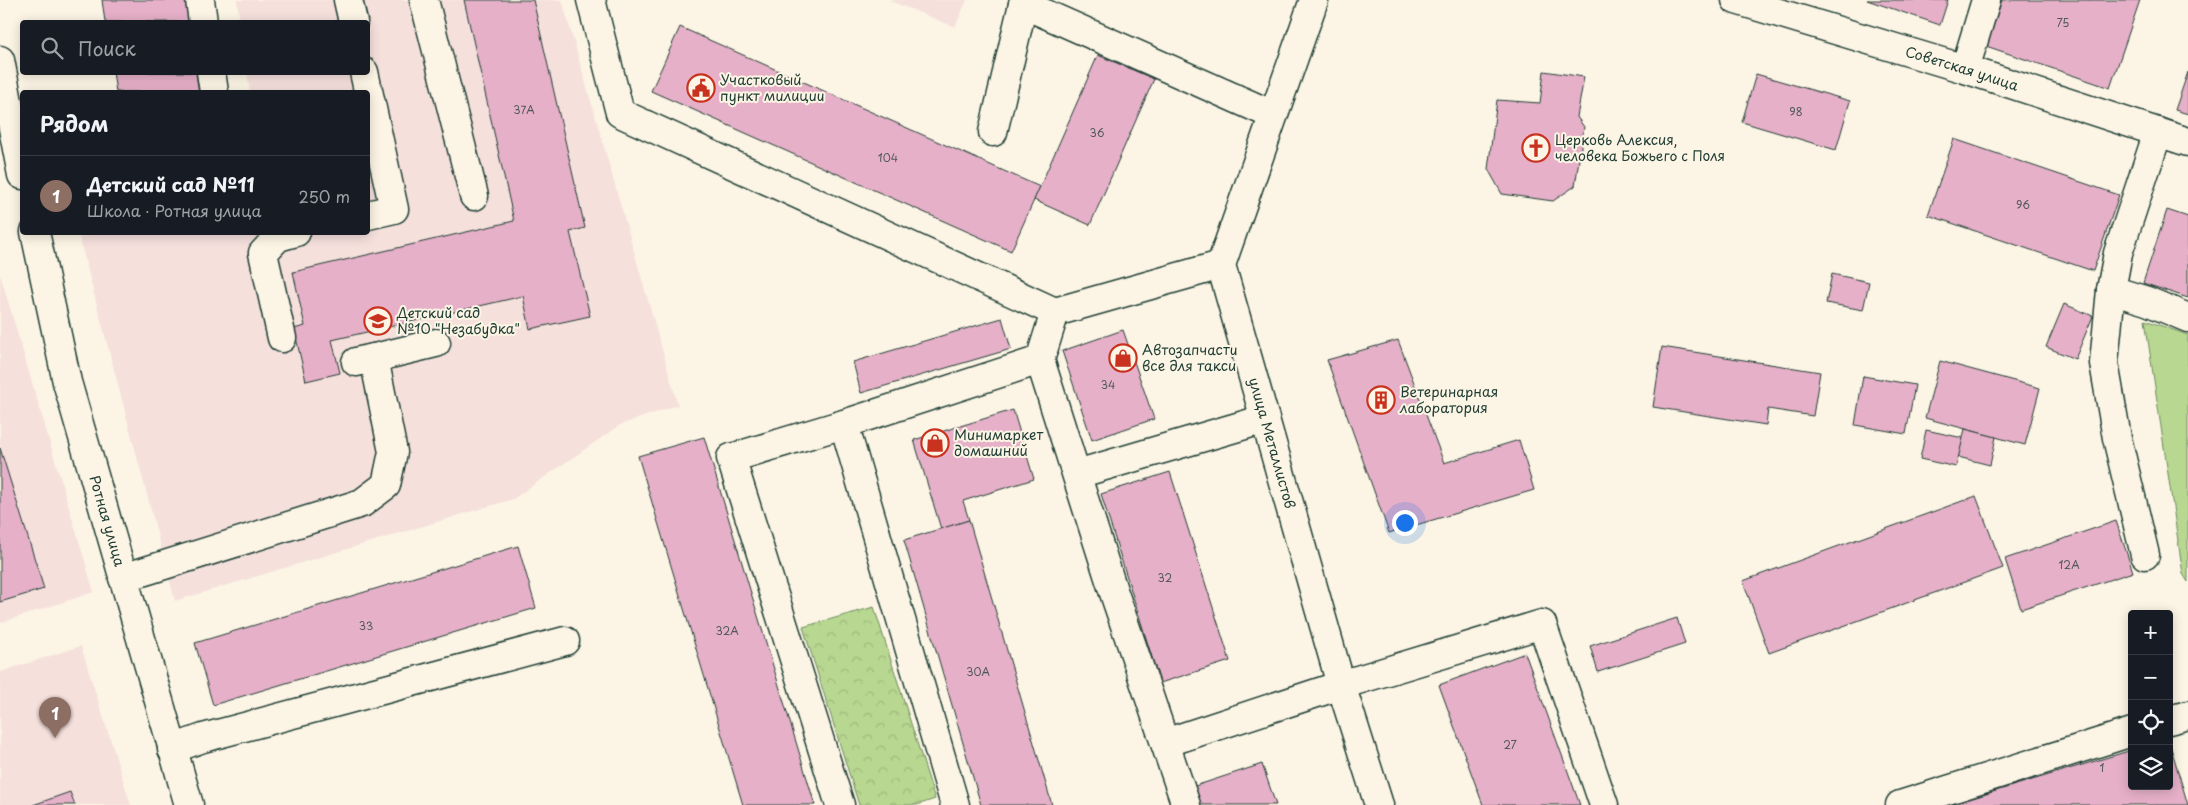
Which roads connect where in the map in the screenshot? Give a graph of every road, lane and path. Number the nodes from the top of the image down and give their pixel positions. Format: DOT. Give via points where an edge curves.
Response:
graph roads {
  1 [pos="200,0"];
  2 [pos="348,0"];
  3 [pos="424,0"];
  4 [pos="591,0"];
  5 [pos="1314,0"];
  6 [pos="1736,0"];
  7 [pos="1986,0"];
  8 [pos="1023,2"];
  9 [pos="203,20"];
  10 [pos="353,20"];
  11 [pos="0,60"];
  12 [pos="1965,69"];
  13 [pos="211,75"];
  14 [pos="365,75"];
  15 [pos="214,90"];
  16 [pos="368,90"];
  17 [pos="370,99"];
  18 [pos="1273,115"];
  19 [pos="992,132"];
  20 [pos="2158,132"];
  21 [pos="2188,142"];
  22 [pos="20,165"];
  23 [pos="474,196"];
  24 [pos="370,215"];
  25 [pos="36,235"];
  26 [pos="285,235"];
  27 [pos="1221,265"];
  28 [pos="2111,290"];
  29 [pos="1055,312"];
  30 [pos="2188,318"];
  31 [pos="282,338"];
  32 [pos="436,343"];
  33 [pos="1040,360"];
  34 [pos="1265,419"];
  35 [pos="844,424"];
  36 [pos="1077,474"];
  37 [pos="2145,555"];
  38 [pos="123,578"];
  39 [pos="565,641"];
  40 [pos="1341,685"];
  41 [pos="2188,714"];
  42 [pos="2173,719"];
  43 [pos="2128,733"];
  44 [pos="1165,743"];
  45 [pos="172,749"];
  46 [pos="189,805"];
  47 [pos="840,805"];
  48 [pos="955,805"];
  49 [pos="1186,805"];
  50 [pos="1379,805"];
  51 [pos="1604,805"];
  52 [pos="1900,805"];
  1 -- 9 [label="street"];
  2 -- 10 [label="street"];
  3 -- 23 [label="street"];
  4 -- 29 [label="street" via="620,113"];
  5 -- 18 [label="street"];
  6 -- 12 [label="street, Советская улица"];
  7 -- 12 [label="street"];
  8 -- 18 [label="street"];
  8 -- 19 [label="street"];
  11 -- 22 [label="street"];
  12 -- 20 [label="street, Советская улица"];
  13 -- 15 [label="street"];
  14 -- 16 [label="street"];
  17 -- 24 [label="street" via="394,209"];
  18 -- 27 [label="street"];
  20 -- 21 [label="street, Советская улица"];
  20 -- 28 [label="street" via="2118,253"];
  25 -- 38 [label="street, Ротная улица" via="67,382"];
  26 -- 31 [label="street" via="278,237 264,253"];
  27 -- 29 [label="street"];
  27 -- 34 [label="street, улица Металлистов"];
  28 -- 30 [label="street"];
  28 -- 37 [label="street" via="2104,363 2117,438"];
  29 -- 33 [label="street"];
  32 -- 38 [label="street" via="365,360 393,452 386,485 362,503"];
  33 -- 35 [label="street"];
  33 -- 36 [label="street"];
  34 -- 36 [label="street"];
  34 -- 40 [label="street, улица Металлистов"];
  35 -- 47 [label="street" via="731,458"];
  35 -- 48 [label="street"];
  36 -- 44 [label="street"];
  38 -- 45 [label="street, Ротная улица"];
  39 -- 45 [label="street"];
  40 -- 44 [label="street"];
  40 -- 50 [label="street, улица Металлистов"];
  40 -- 51 [label="street" via="1542,624"];
  41 -- 42 [label="street"];
  43 -- 52 [label="street"];
  44 -- 49 [label="street"];
  45 -- 46 [label="street, Ротная улица"];
}
